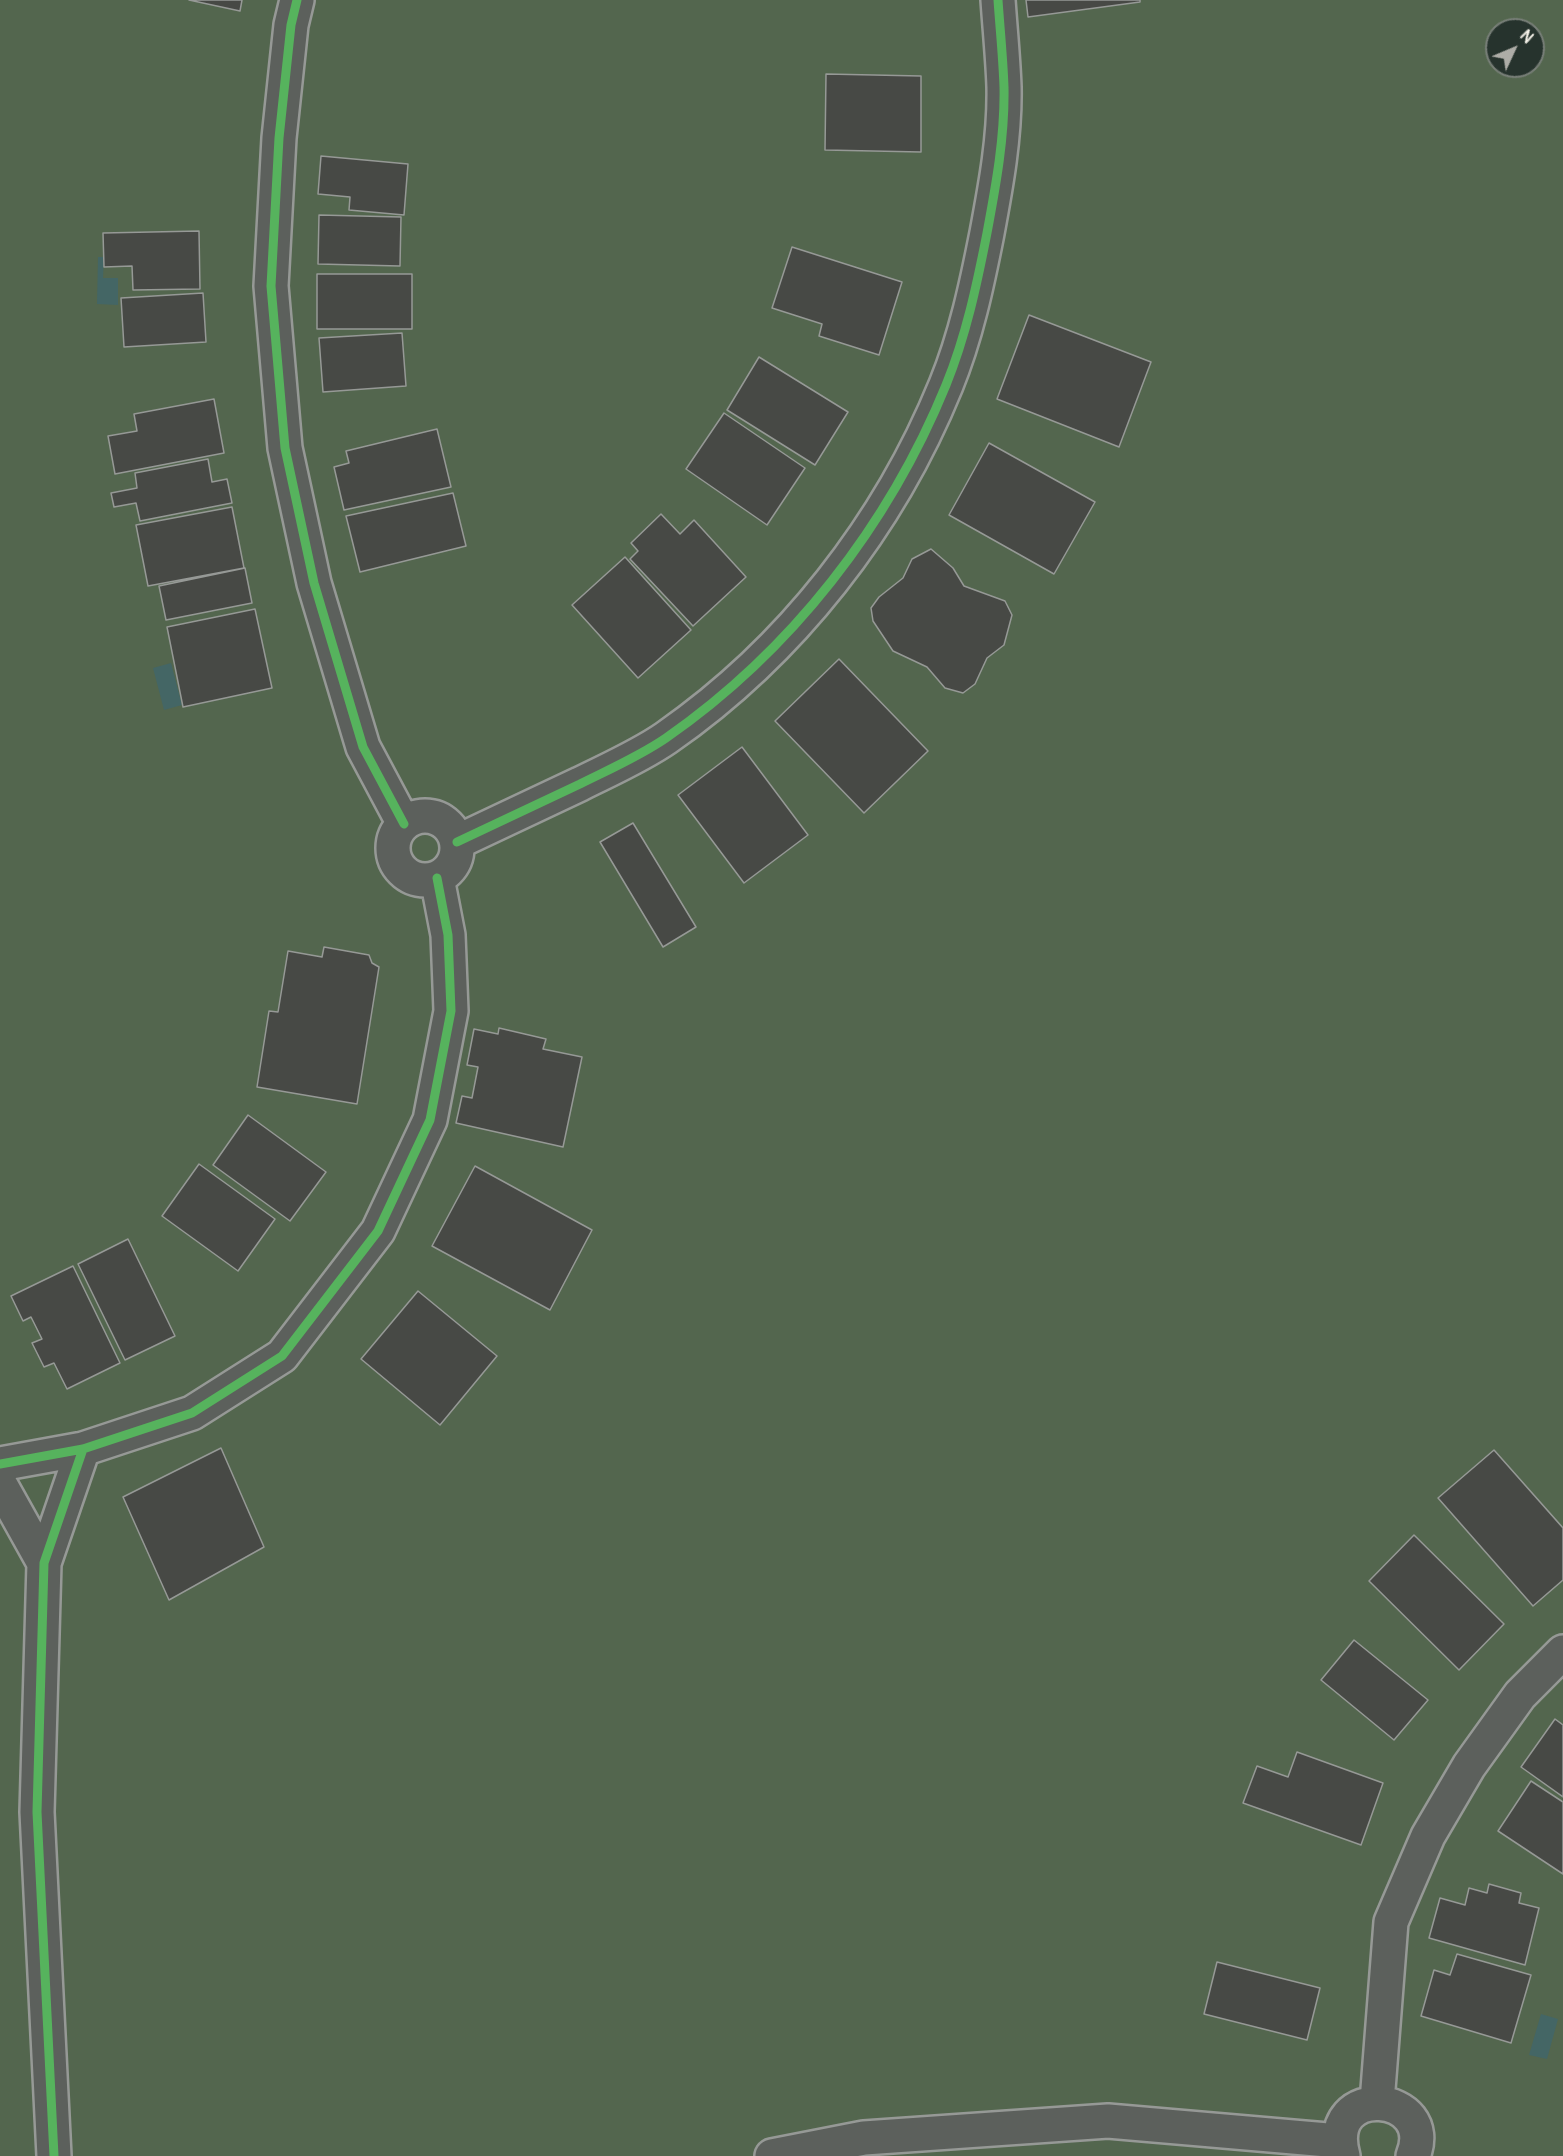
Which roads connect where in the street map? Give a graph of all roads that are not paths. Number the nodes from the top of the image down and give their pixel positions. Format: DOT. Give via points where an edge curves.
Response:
graph roads {
  1 [pos="297,0"];
  2 [pos="998,0"];
  3 [pos="404,824"];
  4 [pos="457,842"];
  5 [pos="437,878"];
  6 [pos="83,1449"];
  7 [pos="0,1464"];
  8 [pos="0,1484"];
  9 [pos="44,1563"];
  10 [pos="1563,1652"];
  11 [pos="1377,2102"];
  12 [pos="1341,2149"];
  13 [pos="54,2156"];
  14 [pos="772,2156"];
  15 [pos="1413,2156"];
  1 -- 3 [label="street" via="279,138 271,286 285,448 314,583 363,747"];
  2 -- 4 [label="street" via="1004,88 998,178 970,314 946,384 915,453 872,525 824,591 772,649 711,705 664,740 601,774"];
  3 -- 4 [label="street" via="425,816 436,818 453,831"];
  3 -- 5 [label="street" via="393,843 398,865 415,878"];
  4 -- 5 [label="street" via="453,864"];
  5 -- 6 [label="street" via="448,935 451,1011 430,1120 378,1231 282,1356 192,1413"];
  6 -- 7 [label="street"];
  6 -- 9 [label="street"];
  8 -- 9 [label="street"];
  9 -- 13 [label="street" via="37,1812"];
  10 -- 11 [label="street" via="1520,1695 1468,1766 1428,1836 1391,1922"];
  11 -- 12 [label="street" via="1362,2105 1350,2114 1342,2127"];
  11 -- 15 [label="street" via="1392,2104 1413,2124 1417,2139"];
  12 -- 14 [label="street" via="1108,2121 864,2138"];
}
